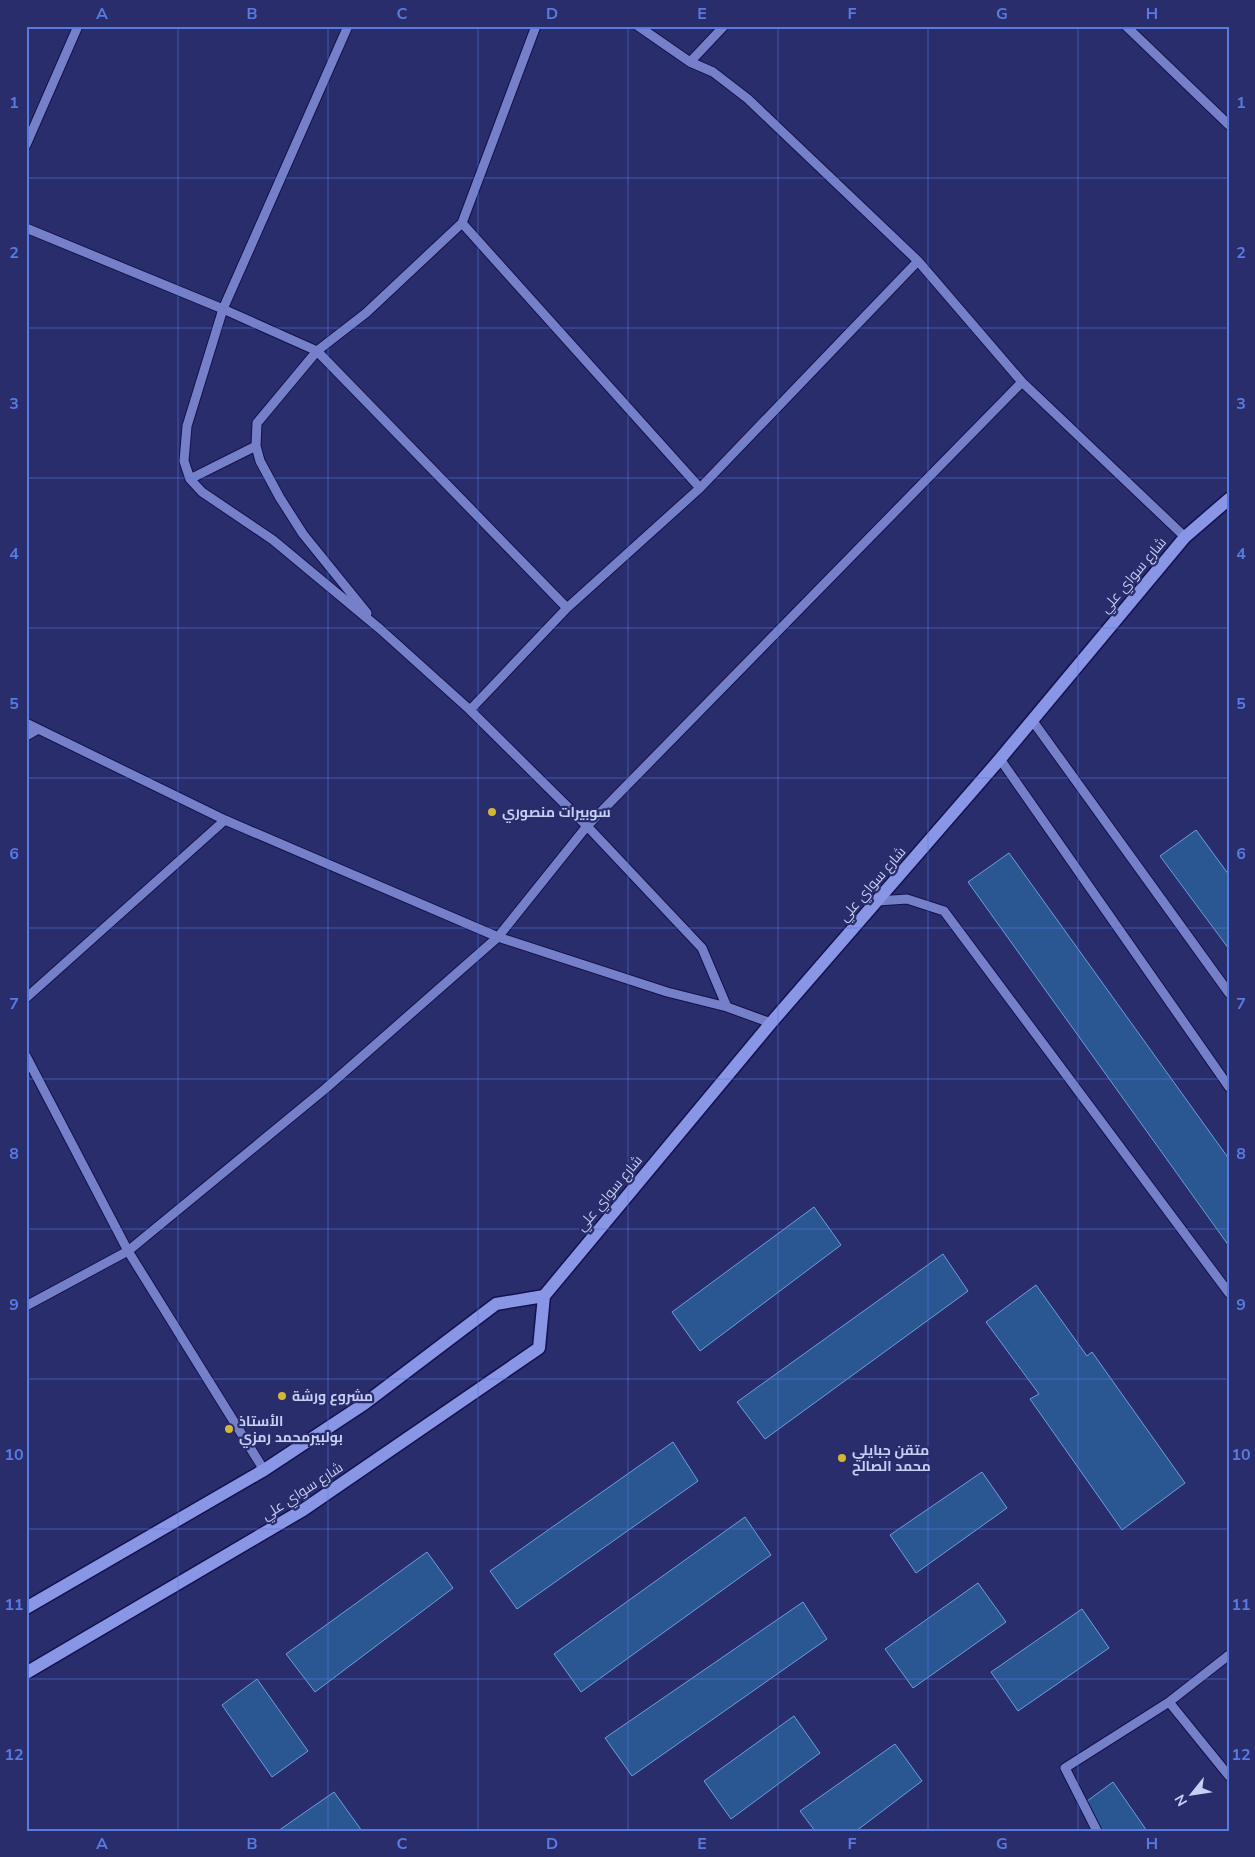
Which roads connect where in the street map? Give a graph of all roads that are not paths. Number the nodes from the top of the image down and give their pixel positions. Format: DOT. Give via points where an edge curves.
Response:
graph roads {
  1 [pos="78,26"];
  2 [pos="348,26"];
  3 [pos="536,26"];
  4 [pos="638,26"];
  5 [pos="724,26"];
  6 [pos="1126,26"];
  7 [pos="690,62"];
  8 [pos="1229,125"];
  9 [pos="26,145"];
  10 [pos="462,223"];
  11 [pos="26,228"];
  12 [pos="918,261"];
  13 [pos="223,309"];
  14 [pos="317,351"];
  15 [pos="1022,382"];
  16 [pos="256,446"];
  17 [pos="190,479"];
  18 [pos="700,488"];
  19 [pos="1229,499"];
  20 [pos="1185,537"];
  21 [pos="567,608"];
  22 [pos="380,629"];
  23 [pos="470,710"];
  24 [pos="1032,720"];
  25 [pos="26,723"];
  26 [pos="38,729"];
  27 [pos="26,736"];
  28 [pos="1000,758"];
  29 [pos="225,820"];
  30 [pos="587,826"];
  31 [pos="878,901"];
  32 [pos="498,937"];
  33 [pos="1229,994"];
  34 [pos="26,998"];
  35 [pos="727,1007"];
  36 [pos="771,1023"];
  37 [pos="26,1056"];
  38 [pos="1229,1086"];
  39 [pos="128,1251"];
  40 [pos="1229,1293"];
  41 [pos="544,1296"];
  42 [pos="26,1306"];
  43 [pos="264,1470"];
  44 [pos="26,1608"];
  45 [pos="1229,1655"];
  46 [pos="26,1673"];
  47 [pos="1168,1702"];
  48 [pos="1229,1776"];
  49 [pos="1098,1831"];
  1 -- 9 [label="street"];
  2 -- 13 [label="street"];
  3 -- 10 [label="street"];
  4 -- 7 [label="street"];
  5 -- 7 [label="street"];
  6 -- 8 [label="street"];
  7 -- 12 [label="street" via="713,72 748,99"];
  10 -- 14 [label="street" via="366,313"];
  10 -- 18 [label="street"];
  11 -- 13 [label="street"];
  12 -- 15 [label="street"];
  12 -- 18 [label="street"];
  13 -- 14 [label="street"];
  13 -- 17 [label="street" via="187,426 184,462"];
  14 -- 16 [label="street" via="257,423"];
  14 -- 21 [label="street"];
  15 -- 20 [label="street"];
  15 -- 30 [label="street"];
  16 -- 17 [label="street"];
  16 -- 22 [label="street" via="260,461 303,534"];
  17 -- 22 [label="street" via="202,492 273,540"];
  18 -- 21 [label="street"];
  19 -- 20 [label="main road, شارع سواي علي"];
  20 -- 24 [label="main road, شارع سواي علي"];
  21 -- 23 [label="street"];
  22 -- 23 [label="street"];
  23 -- 30 [label="street"];
  24 -- 28 [label="main road, شارع سواي علي"];
  24 -- 33 [label="street"];
  25 -- 26 [label="street"];
  26 -- 27 [label="street"];
  26 -- 29 [label="street"];
  28 -- 31 [label="main road, شارع سواي علي"];
  28 -- 38 [label="street"];
  29 -- 32 [label="street"];
  29 -- 34 [label="street"];
  30 -- 32 [label="street"];
  30 -- 35 [label="street" via="702,948"];
  31 -- 36 [label="main road, شارع سواي علي"];
  31 -- 40 [label="street" via="907,899 944,911"];
  32 -- 35 [label="street" via="667,992"];
  32 -- 39 [label="street" via="325,1089"];
  35 -- 36 [label="street"];
  36 -- 41 [label="main road, شارع سواي علي"];
  37 -- 39 [label="street"];
  39 -- 42 [label="street"];
  39 -- 43 [label="street"];
  41 -- 43 [label="main road" via="496,1304 364,1404"];
  41 -- 46 [label="main road, شارع سواي علي" via="539,1348 303,1510"];
  43 -- 44 [label="main road"];
  45 -- 47 [label="street"];
  47 -- 48 [label="street"];
  47 -- 49 [label="street" via="1065,1768"];
}
